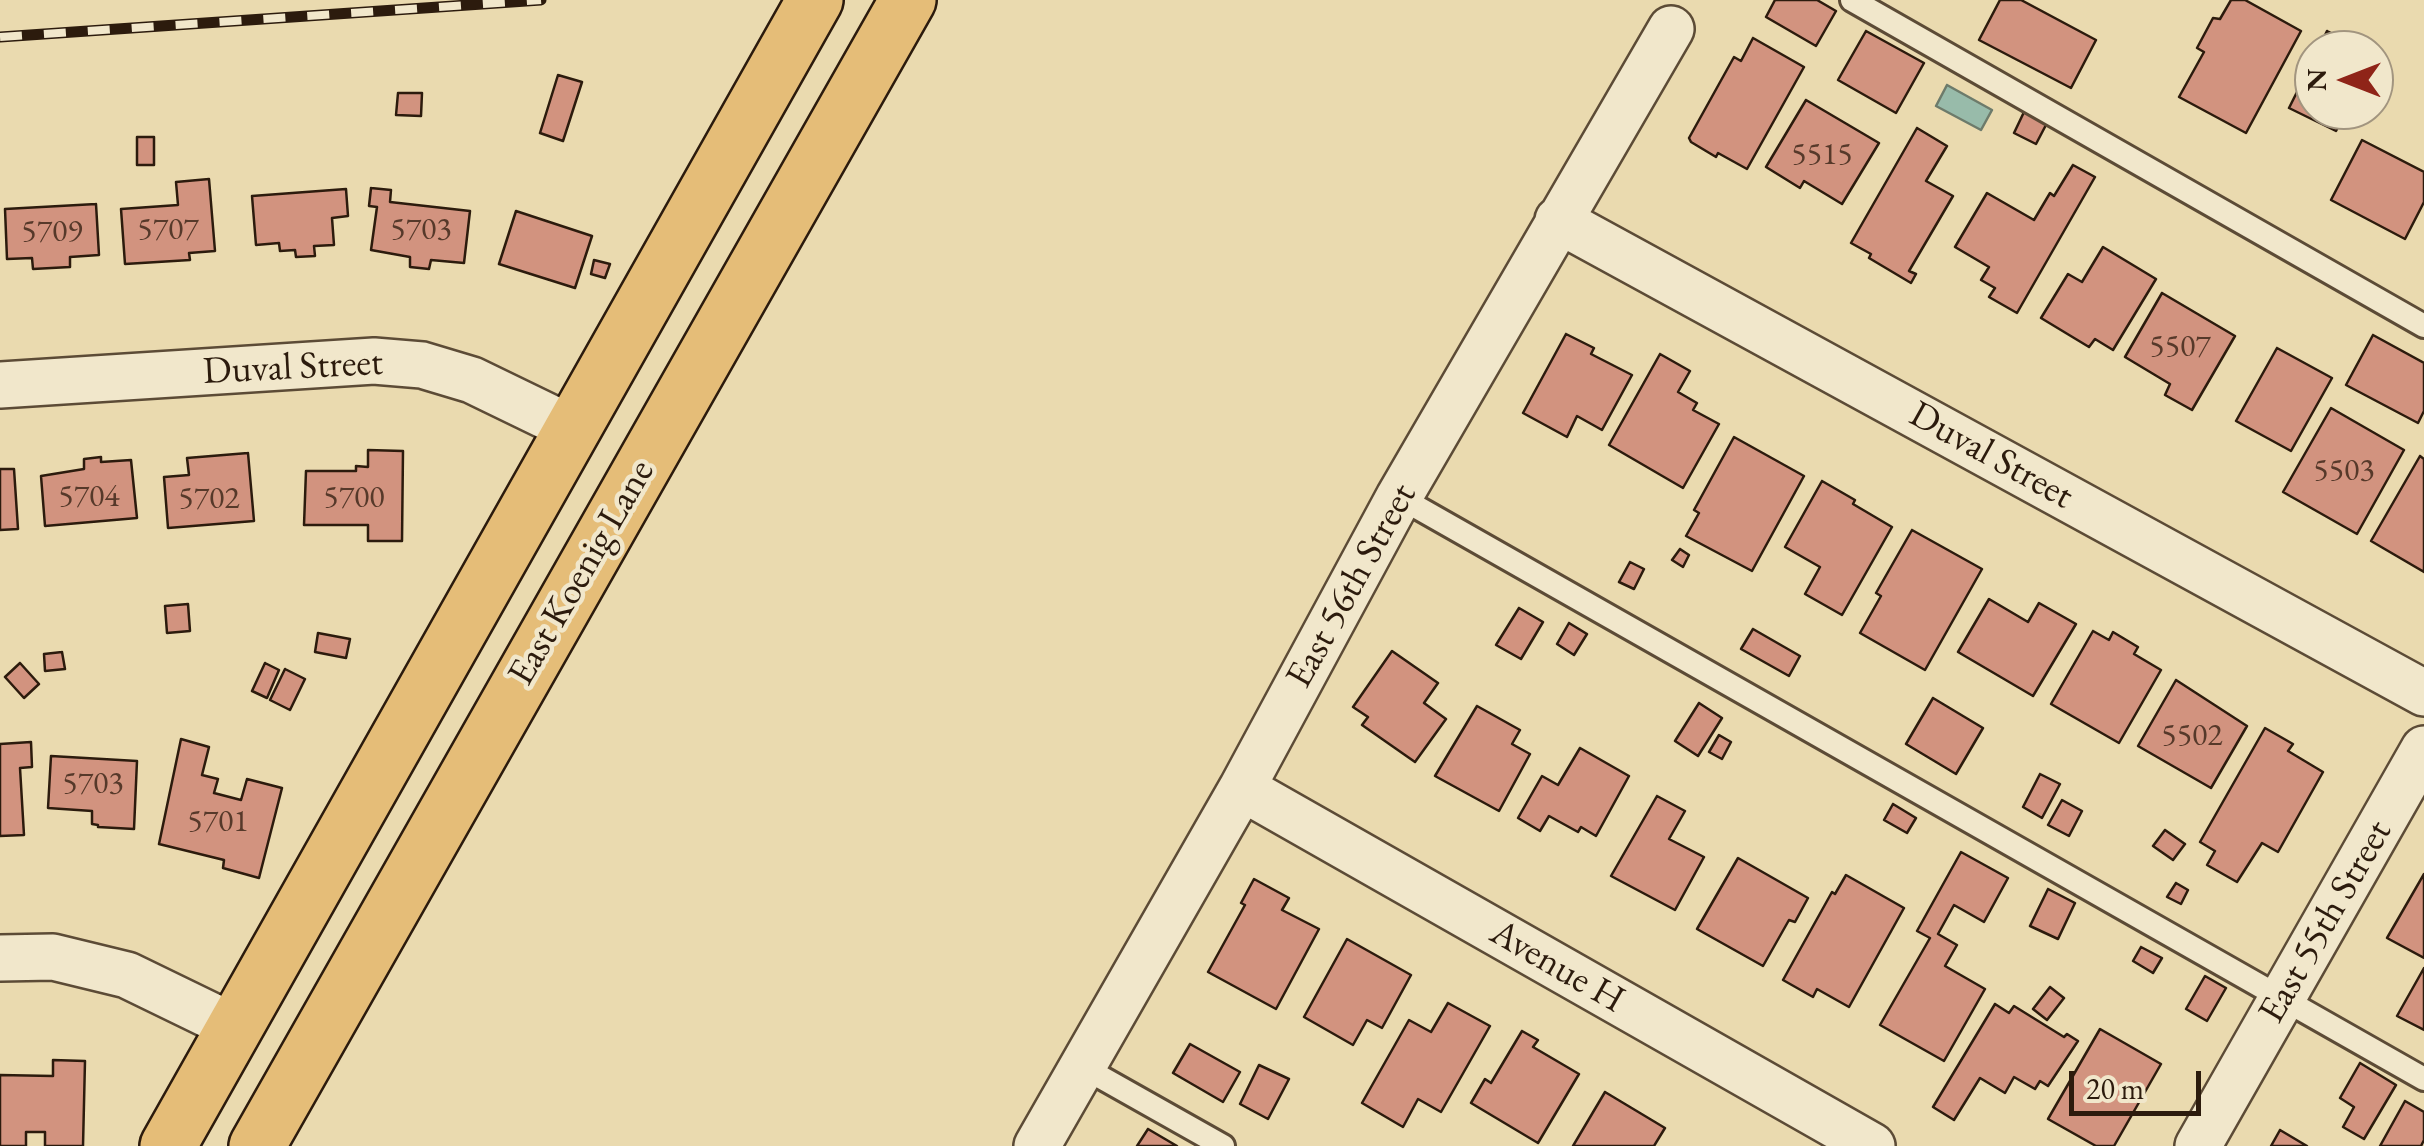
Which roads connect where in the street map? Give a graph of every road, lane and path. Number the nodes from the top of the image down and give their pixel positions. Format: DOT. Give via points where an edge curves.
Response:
graph roads {
  1 [pos="815,0"];
  2 [pos="908,0"];
  3 [pos="1852,0"];
  4 [pos="1671,29"];
  5 [pos="1558,220"];
  6 [pos="2424,326"];
  7 [pos="0,385"];
  8 [pos="573,429"];
  9 [pos="1399,497"];
  10 [pos="2424,693"];
  11 [pos="2424,749"];
  12 [pos="1242,788"];
  13 [pos="0,958"];
  14 [pos="2283,999"];
  15 [pos="234,1027"];
  16 [pos="1082,1066"];
  17 [pos="2424,1079"];
  18 [pos="168,1146"];
  19 [pos="257,1146"];
  20 [pos="1037,1146"];
  21 [pos="1223,1146"];
  22 [pos="1872,1146"];
  23 [pos="2198,1146"];
  1 -- 8 [label="main road, East Koenig Lane"];
  2 -- 19 [label="main road, East Koenig Lane"];
  3 -- 6 [label="lane"];
  4 -- 5 [label="street, East 56th Street"];
  5 -- 9 [label="street, East 56th Street"];
  5 -- 10 [label="street, Duval Street"];
  7 -- 8 [label="street, Duval Street" via="374,361 422,365 472,380"];
  8 -- 15 [label="main road, East Koenig Lane"];
  9 -- 12 [label="street, East 56th Street"];
  9 -- 14 [label="lane"];
  11 -- 14 [label="street, East 55th Street"];
  12 -- 16 [label="street, East 56th Street"];
  12 -- 22 [label="street, Avenue H"];
  13 -- 15 [label="street" via="54,958 127,975"];
  14 -- 17 [label="lane"];
  14 -- 23 [label="street, East 55th Street"];
  15 -- 18 [label="main road, East Koenig Lane"];
  16 -- 20 [label="street, East 56th Street"];
  16 -- 21 [label="lane"];
}
